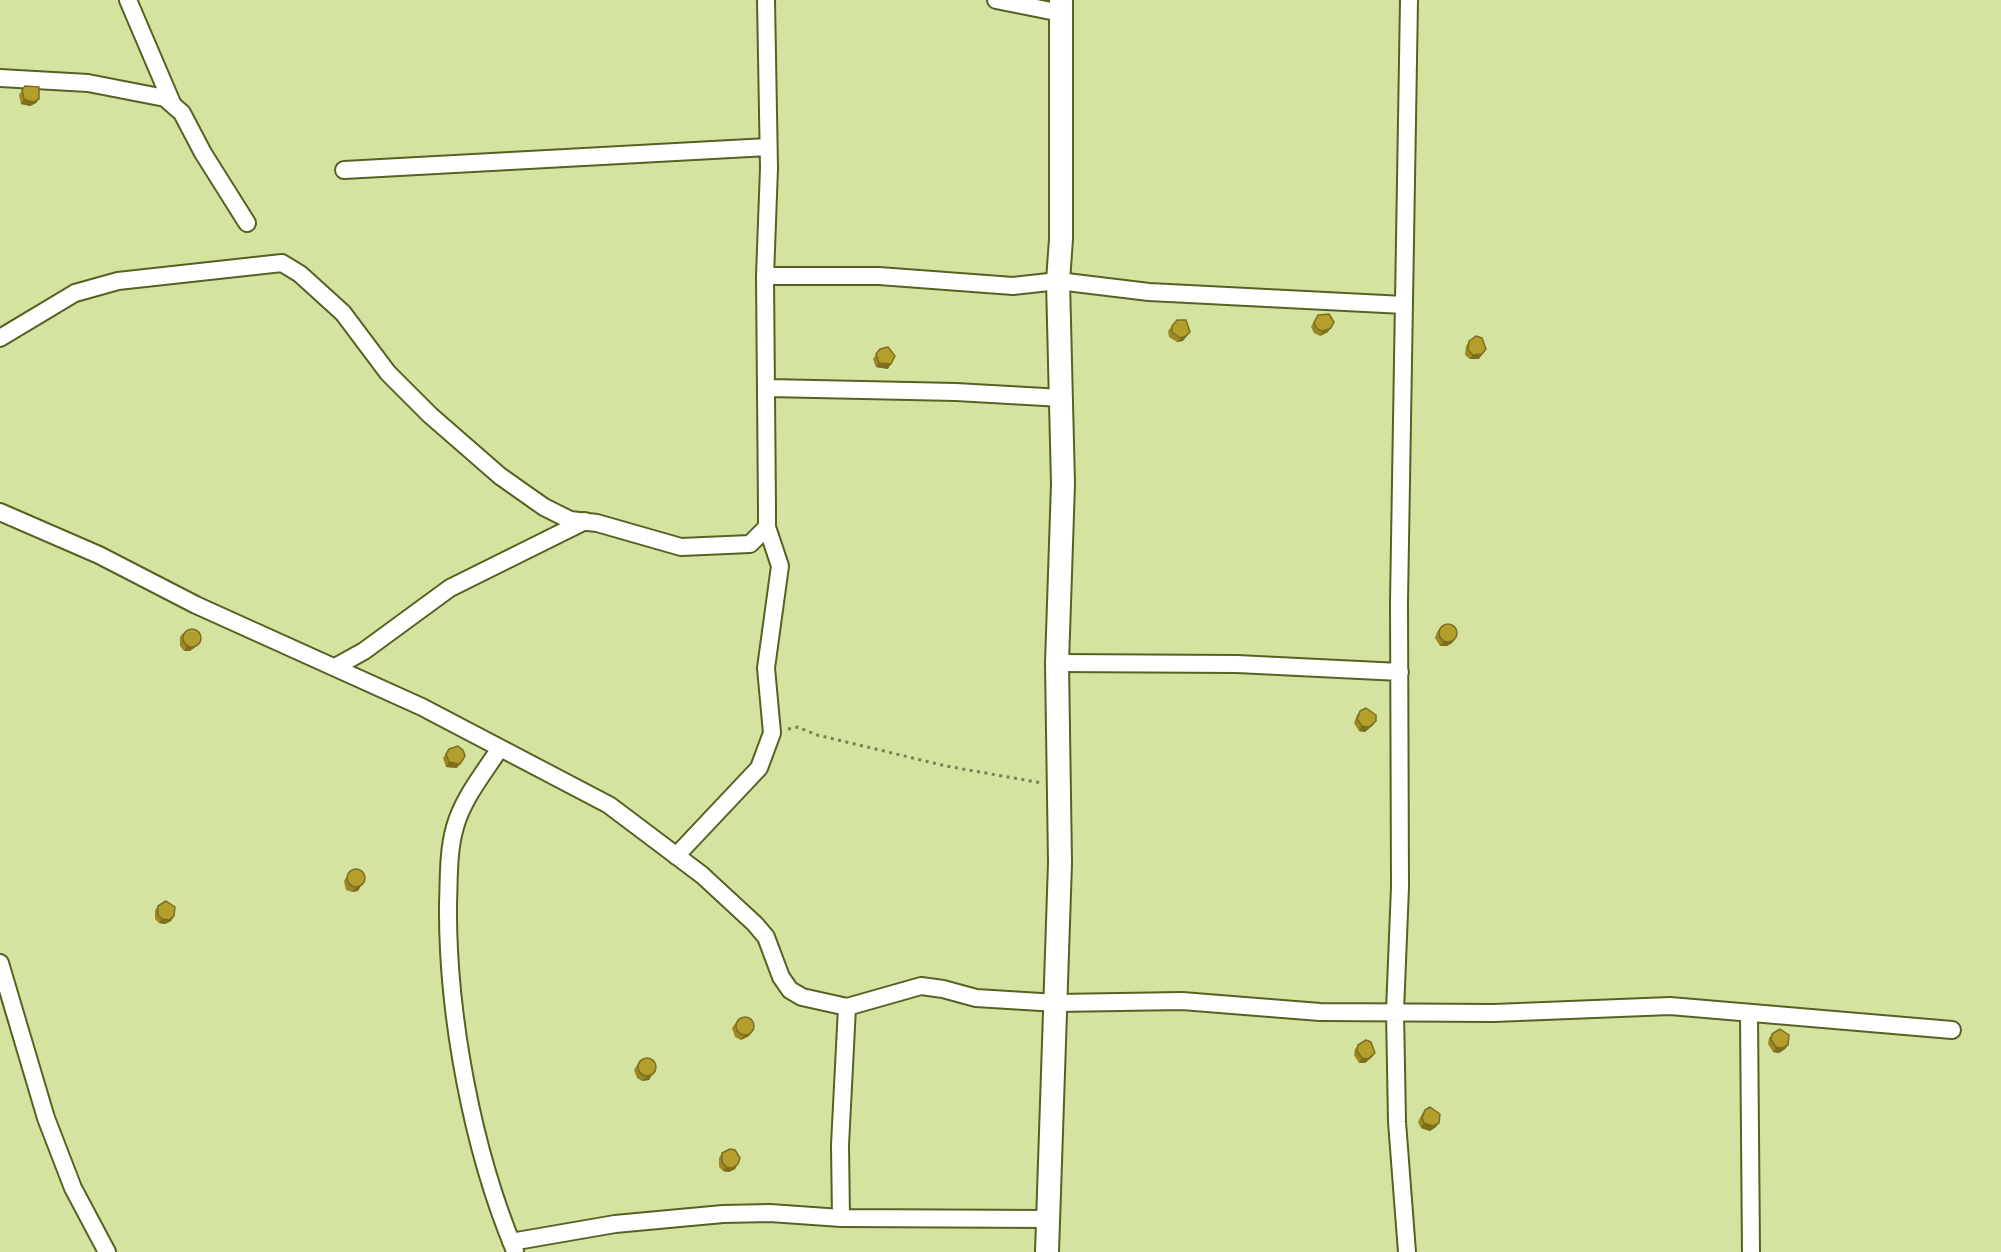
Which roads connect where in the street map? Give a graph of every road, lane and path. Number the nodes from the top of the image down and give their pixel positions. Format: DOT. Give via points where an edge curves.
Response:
graph roads {
  1 [pos="128,0"];
  2 [pos="766,0"];
  3 [pos="996,0"];
  4 [pos="1410,0"];
  5 [pos="1061,7"];
  6 [pos="0,78"];
  7 [pos="172,103"];
  8 [pos="768,147"];
  9 [pos="344,170"];
  10 [pos="247,223"];
  11 [pos="765,276"];
  12 [pos="1058,281"];
  13 [pos="1404,305"];
  14 [pos="0,338"];
  15 [pos="768,388"];
  16 [pos="1062,398"];
  17 [pos="0,512"];
  18 [pos="585,521"];
  19 [pos="767,526"];
  20 [pos="1057,663"];
  21 [pos="337,666"];
  22 [pos="1400,672"];
  23 [pos="772,733"];
  24 [pos="500,748"];
  25 [pos="1060,786"];
  26 [pos="676,856"];
  27 [pos="0,963"];
  28 [pos="1057,1003"];
  29 [pos="847,1007"];
  30 [pos="1395,1011"];
  31 [pos="1749,1015"];
  32 [pos="1952,1030"];
  33 [pos="841,1218"];
  34 [pos="1048,1219"];
  35 [pos="514,1247"];
  36 [pos="107,1252"];
  37 [pos="1047,1252"];
  38 [pos="1407,1252"];
  39 [pos="1751,1252"];
  1 -- 7 [label="street"];
  2 -- 8 [label="street"];
  3 -- 5 [label="street"];
  4 -- 13 [label="street"];
  5 -- 12 [label="street"];
  6 -- 7 [label="street" via="88,83 165,98"];
  7 -- 10 [label="street" via="182,113"];
  8 -- 9 [label="street"];
  8 -- 11 [label="street"];
  11 -- 12 [label="street" via="879,276 1013,286"];
  11 -- 15 [label="street"];
  12 -- 13 [label="street" via="1149,292"];
  12 -- 16 [label="street"];
  13 -- 22 [label="street"];
  14 -- 18 [label="street" via="75,293 118,281 282,263 343,313 388,373 500,476 544,507"];
  15 -- 16 [label="street"];
  15 -- 19 [label="street"];
  16 -- 20 [label="street"];
  17 -- 21 [label="street" via="99,555 196,605"];
  18 -- 19 [label="street" via="681,547 750,544"];
  18 -- 21 [label="street" via="450,588"];
  19 -- 23 [label="street" via="780,566 766,668"];
  20 -- 22 [label="street" via="1237,664"];
  20 -- 25 [label="street"];
  21 -- 24 [label="street"];
  22 -- 30 [label="street" via="1400,888"];
  23 -- 25 [label="path" via="798,727 946,766"];
  23 -- 26 [label="street" via="759,768"];
  24 -- 26 [label="street" via="609,805"];
  24 -- 35 [label="street" via="471,790 455,828 449,868 448,946 453,1010 468,1088 499,1213"];
  25 -- 28 [label="street"];
  26 -- 29 [label="street" via="726,896 766,937 790,990 802,997"];
  27 -- 36 [label="street" via="46,1118 73,1188"];
  28 -- 29 [label="street" via="976,998 921,986"];
  28 -- 30 [label="street" via="1182,1001 1320,1012"];
  28 -- 34 [label="street"];
  29 -- 33 [label="street" via="840,1145"];
  30 -- 31 [label="street" via="1670,1006"];
  30 -- 38 [label="street" via="1396,1122"];
  31 -- 32 [label="street"];
  31 -- 39 [label="street"];
  33 -- 34 [label="street"];
  33 -- 35 [label="street" via="723,1214 615,1224"];
  34 -- 37 [label="street"];
}
